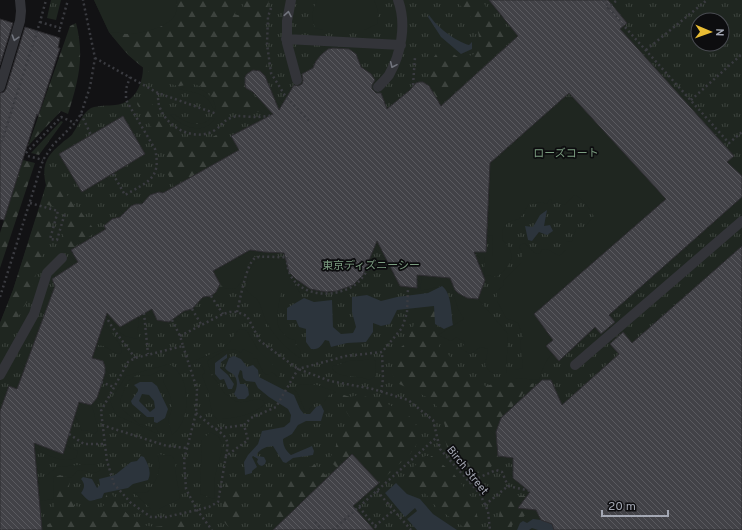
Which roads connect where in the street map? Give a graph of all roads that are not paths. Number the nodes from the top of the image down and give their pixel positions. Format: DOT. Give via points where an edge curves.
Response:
graph roads {
  1 [pos="20,0"];
  2 [pos="291,0"];
  3 [pos="398,0"];
  4 [pos="286,39"];
  5 [pos="401,45"];
  6 [pos="297,80"];
  7 [pos="0,86"];
  8 [pos="378,87"];
  9 [pos="742,221"];
  10 [pos="62,258"];
  11 [pos="574,365"];
  12 [pos="0,375"];
  1 -- 7 [label="lane, one-way" via="20,21"];
  4 -- 2 [label="lane, one-way"];
  3 -- 5 [label="lane" via="402,19"];
  4 -- 5 [label="lane"];
  4 -- 6 [label="lane"];
  5 -- 8 [label="lane, one-way" via="388,76"];
  9 -- 11 [label="lane"];
  10 -- 12 [label="lane" via="47,273 34,314"];
}
